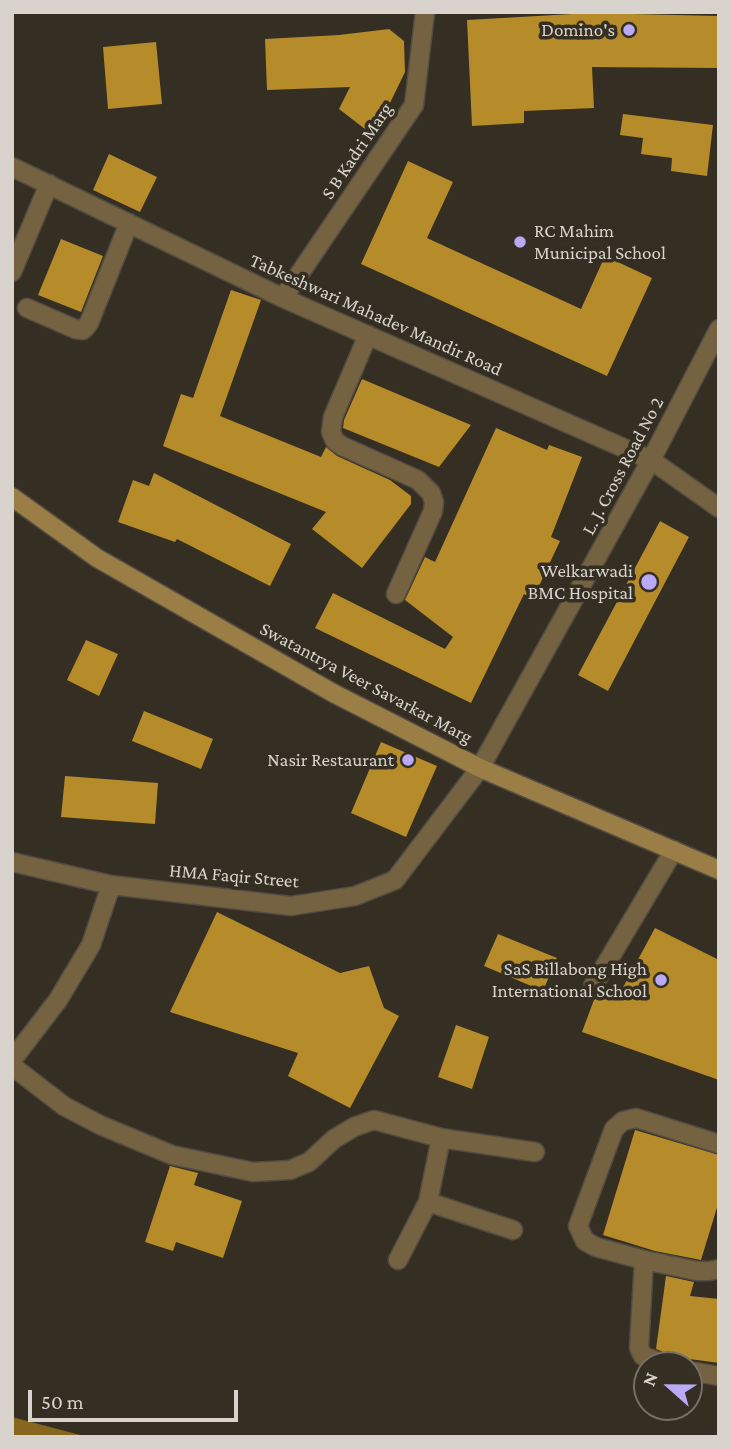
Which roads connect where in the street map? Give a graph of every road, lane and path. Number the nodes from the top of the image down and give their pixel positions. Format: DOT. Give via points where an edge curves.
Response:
graph roads {
  1 [pos="425,12"];
  2 [pos="12,167"];
  3 [pos="49,184"];
  4 [pos="129,223"];
  5 [pos="20,233"];
  6 [pos="12,272"];
  7 [pos="283,298"];
  8 [pos="27,308"];
  9 [pos="719,329"];
  10 [pos="368,335"];
  11 [pos="651,460"];
  12 [pos="12,497"];
  13 [pos="717,502"];
  14 [pos="396,594"];
  15 [pos="480,768"];
  16 [pos="674,850"];
  17 [pos="12,862"];
  18 [pos="719,870"];
  19 [pos="111,885"];
  20 [pos="593,986"];
  21 [pos="12,1060"];
  22 [pos="12,1066"];
  23 [pos="441,1138"];
  24 [pos="719,1144"];
  25 [pos="535,1152"];
  26 [pos="428,1202"];
  27 [pos="513,1230"];
  28 [pos="398,1260"];
  29 [pos="644,1260"];
  30 [pos="719,1269"];
  31 [pos="640,1351"];
  1 -- 7 [label="street, S B Kadri Marg" via="414,105"];
  2 -- 3 [label="street, Tabkeshwari Mahadev Mandir Road"];
  3 -- 4 [label="street, Tabkeshwari Mahadev Mandir Road"];
  3 -- 5 [label="street"];
  4 -- 7 [label="street, Tabkeshwari Mahadev Mandir Road"];
  4 -- 8 [label="street" via="83,330"];
  5 -- 6 [label="street"];
  7 -- 10 [label="street, Tabkeshwari Mahadev Mandir Road"];
  9 -- 11 [label="street, L. J. Cross Road No 2"];
  10 -- 11 [label="street, Tabkeshwari Mahadev Mandir Road"];
  10 -- 14 [label="street" via="331,432 342,446 418,480 435,502"];
  11 -- 13 [label="street, Tabkeshwari Mahadev Mandir Road"];
  11 -- 15 [label="street, L. J. Cross Road No 2"];
  12 -- 15 [label="street, Swatantrya Veer Savarkar Marg" via="97,558 333,693"];
  15 -- 16 [label="street, Swatantrya Veer Savarkar Marg"];
  15 -- 19 [label="street, HMA Faqir Street" via="395,880 355,896 290,906"];
  16 -- 18 [label="street, Swatantrya Veer Savarkar Marg"];
  16 -- 20 [label="street"];
  17 -- 19 [label="street, HMA Faqir Street"];
  19 -- 21 [label="street" via="91,945 58,1000"];
  22 -- 23 [label="street" via="64,1106 100,1125 172,1155 253,1172 290,1170 309,1162 334,1139 373,1120"];
  23 -- 25 [label="street"];
  23 -- 26 [label="street"];
  24 -- 29 [label="street" via="636,1118 614,1129 578,1226 585,1241 596,1247"];
  26 -- 27 [label="street"];
  26 -- 28 [label="street"];
  29 -- 30 [label="street" via="697,1270"];
  29 -- 31 [label="street"];
}
